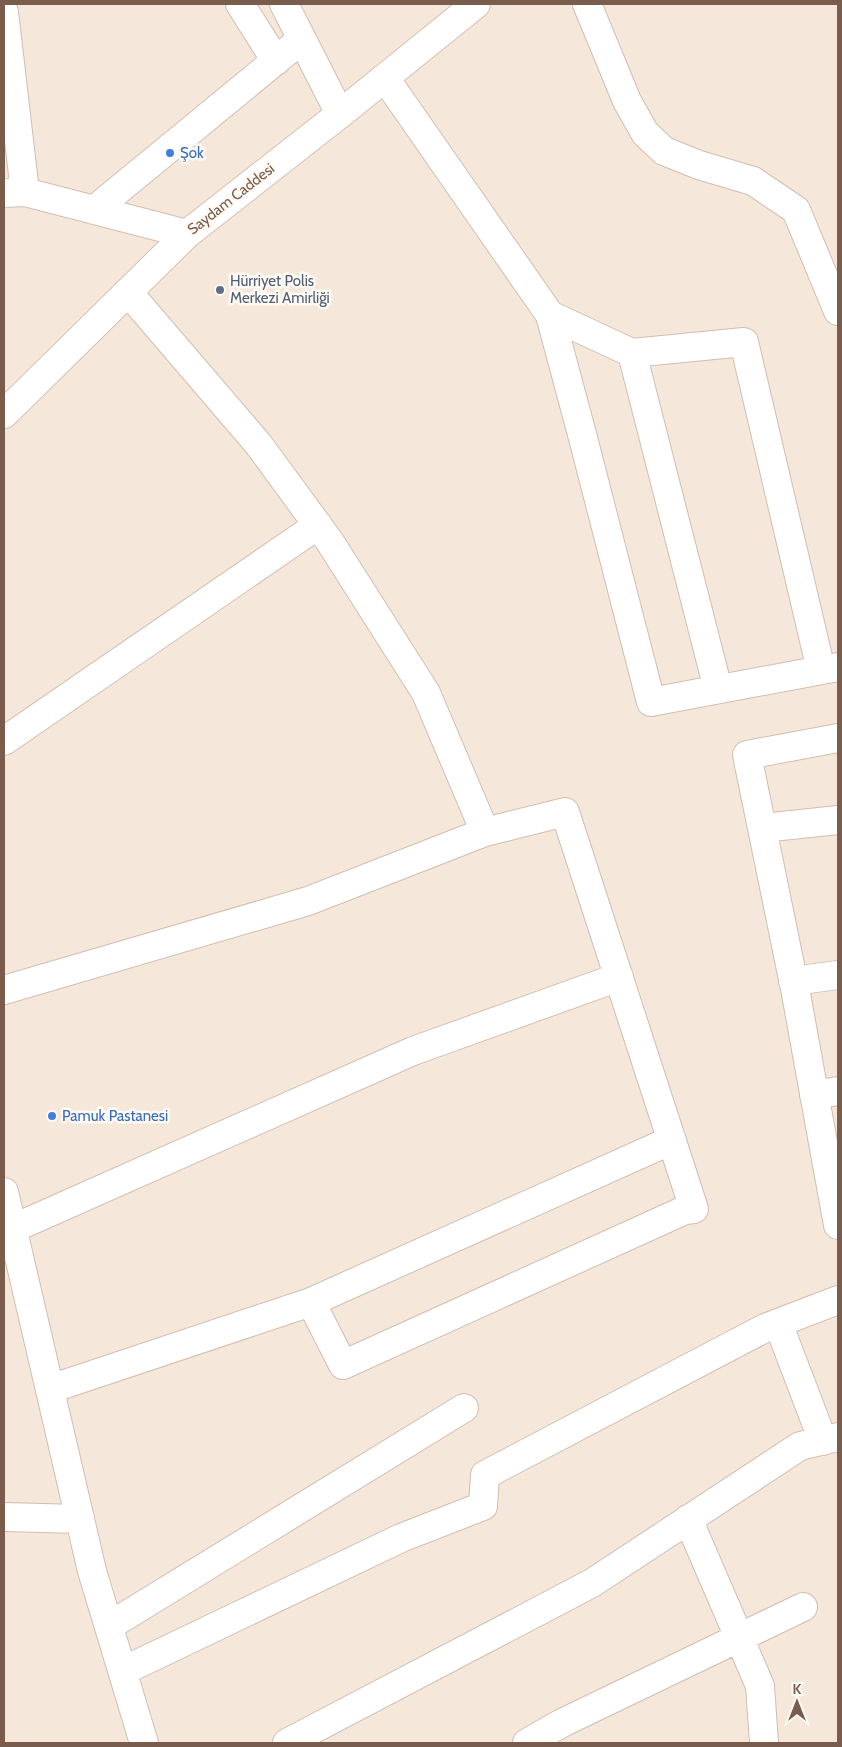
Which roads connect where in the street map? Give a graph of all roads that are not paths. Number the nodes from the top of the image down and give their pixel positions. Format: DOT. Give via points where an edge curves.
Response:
graph roads {
  1 [pos="240,4"];
  2 [pos="284,4"];
  3 [pos="476,4"];
  4 [pos="587,4"];
  5 [pos="4,12"];
  6 [pos="302,39"];
  7 [pos="276,61"];
  8 [pos="385,78"];
  9 [pos="340,114"];
  10 [pos="14,192"];
  11 [pos="94,210"];
  12 [pos="187,234"];
  13 [pos="128,292"];
  14 [pos="838,312"];
  15 [pos="550,315"];
  16 [pos="632,353"];
  17 [pos="4,414"];
  18 [pos="318,525"];
  19 [pos="830,668"];
  20 [pos="718,690"];
  21 [pos="838,738"];
  22 [pos="4,742"];
  23 [pos="838,820"];
  24 [pos="762,828"];
  25 [pos="485,832"];
  26 [pos="838,974"];
  27 [pos="619,977"];
  28 [pos="794,981"];
  29 [pos="4,990"];
  30 [pos="826,1093"];
  31 [pos="672,1140"];
  32 [pos="4,1192"];
  33 [pos="837,1214"];
  34 [pos="12,1229"];
  35 [pos="838,1300"];
  36 [pos="311,1302"];
  37 [pos="778,1323"];
  38 [pos="50,1389"];
  39 [pos="464,1408"];
  40 [pos="831,1439"];
  41 [pos="4,1517"];
  42 [pos="80,1519"];
  43 [pos="688,1519"];
  44 [pos="803,1607"];
  45 [pos="109,1626"];
  46 [pos="739,1637"];
  47 [pos="123,1671"];
  48 [pos="144,1743"];
  49 [pos="287,1743"];
  50 [pos="527,1743"];
  51 [pos="764,1743"];
  1 -- 7 [label="street"];
  2 -- 6 [label="street"];
  3 -- 8 [label="street, Saydam Caddesi"];
  4 -- 14 [label="street" via="627,101 645,133 664,152 754,181 796,210"];
  5 -- 10 [label="street"];
  6 -- 7 [label="street"];
  6 -- 9 [label="street"];
  7 -- 11 [label="street"];
  8 -- 9 [label="street, Saydam Caddesi"];
  8 -- 15 [label="street"];
  9 -- 12 [label="street, Saydam Caddesi"];
  10 -- 11 [label="street"];
  11 -- 12 [label="street"];
  12 -- 13 [label="street, Saydam Caddesi"];
  13 -- 17 [label="street, Saydam Caddesi"];
  13 -- 18 [label="street" via="259,445"];
  15 -- 16 [label="street"];
  15 -- 20 [label="street" via="651,702"];
  16 -- 19 [label="street" via="744,342"];
  16 -- 20 [label="street"];
  18 -- 22 [label="street"];
  18 -- 25 [label="street" via="426,692"];
  19 -- 20 [label="street"];
  21 -- 24 [label="street" via="747,755"];
  23 -- 24 [label="street"];
  24 -- 28 [label="street"];
  25 -- 27 [label="street" via="565,812"];
  25 -- 29 [label="street" via="308,901"];
  26 -- 28 [label="street"];
  27 -- 31 [label="street"];
  27 -- 34 [label="street" via="413,1051"];
  28 -- 30 [label="street"];
  30 -- 33 [label="street"];
  31 -- 36 [label="street"];
  31 -- 36 [label="street" via="694,1209 685,1210 343,1365"];
  32 -- 34 [label="street"];
  34 -- 38 [label="street"];
  35 -- 37 [label="street"];
  36 -- 38 [label="street"];
  37 -- 40 [label="street"];
  37 -- 47 [label="street" via="484,1475 482,1506 401,1538"];
  38 -- 42 [label="street"];
  39 -- 45 [label="street"];
  40 -- 43 [label="street" via="800,1446"];
  41 -- 42 [label="street"];
  42 -- 45 [label="street"];
  43 -- 46 [label="street"];
  43 -- 49 [label="street" via="592,1583"];
  44 -- 46 [label="street"];
  45 -- 47 [label="street"];
  46 -- 50 [label="street"];
  46 -- 51 [label="street" via="760,1686"];
  47 -- 48 [label="street"];
}
